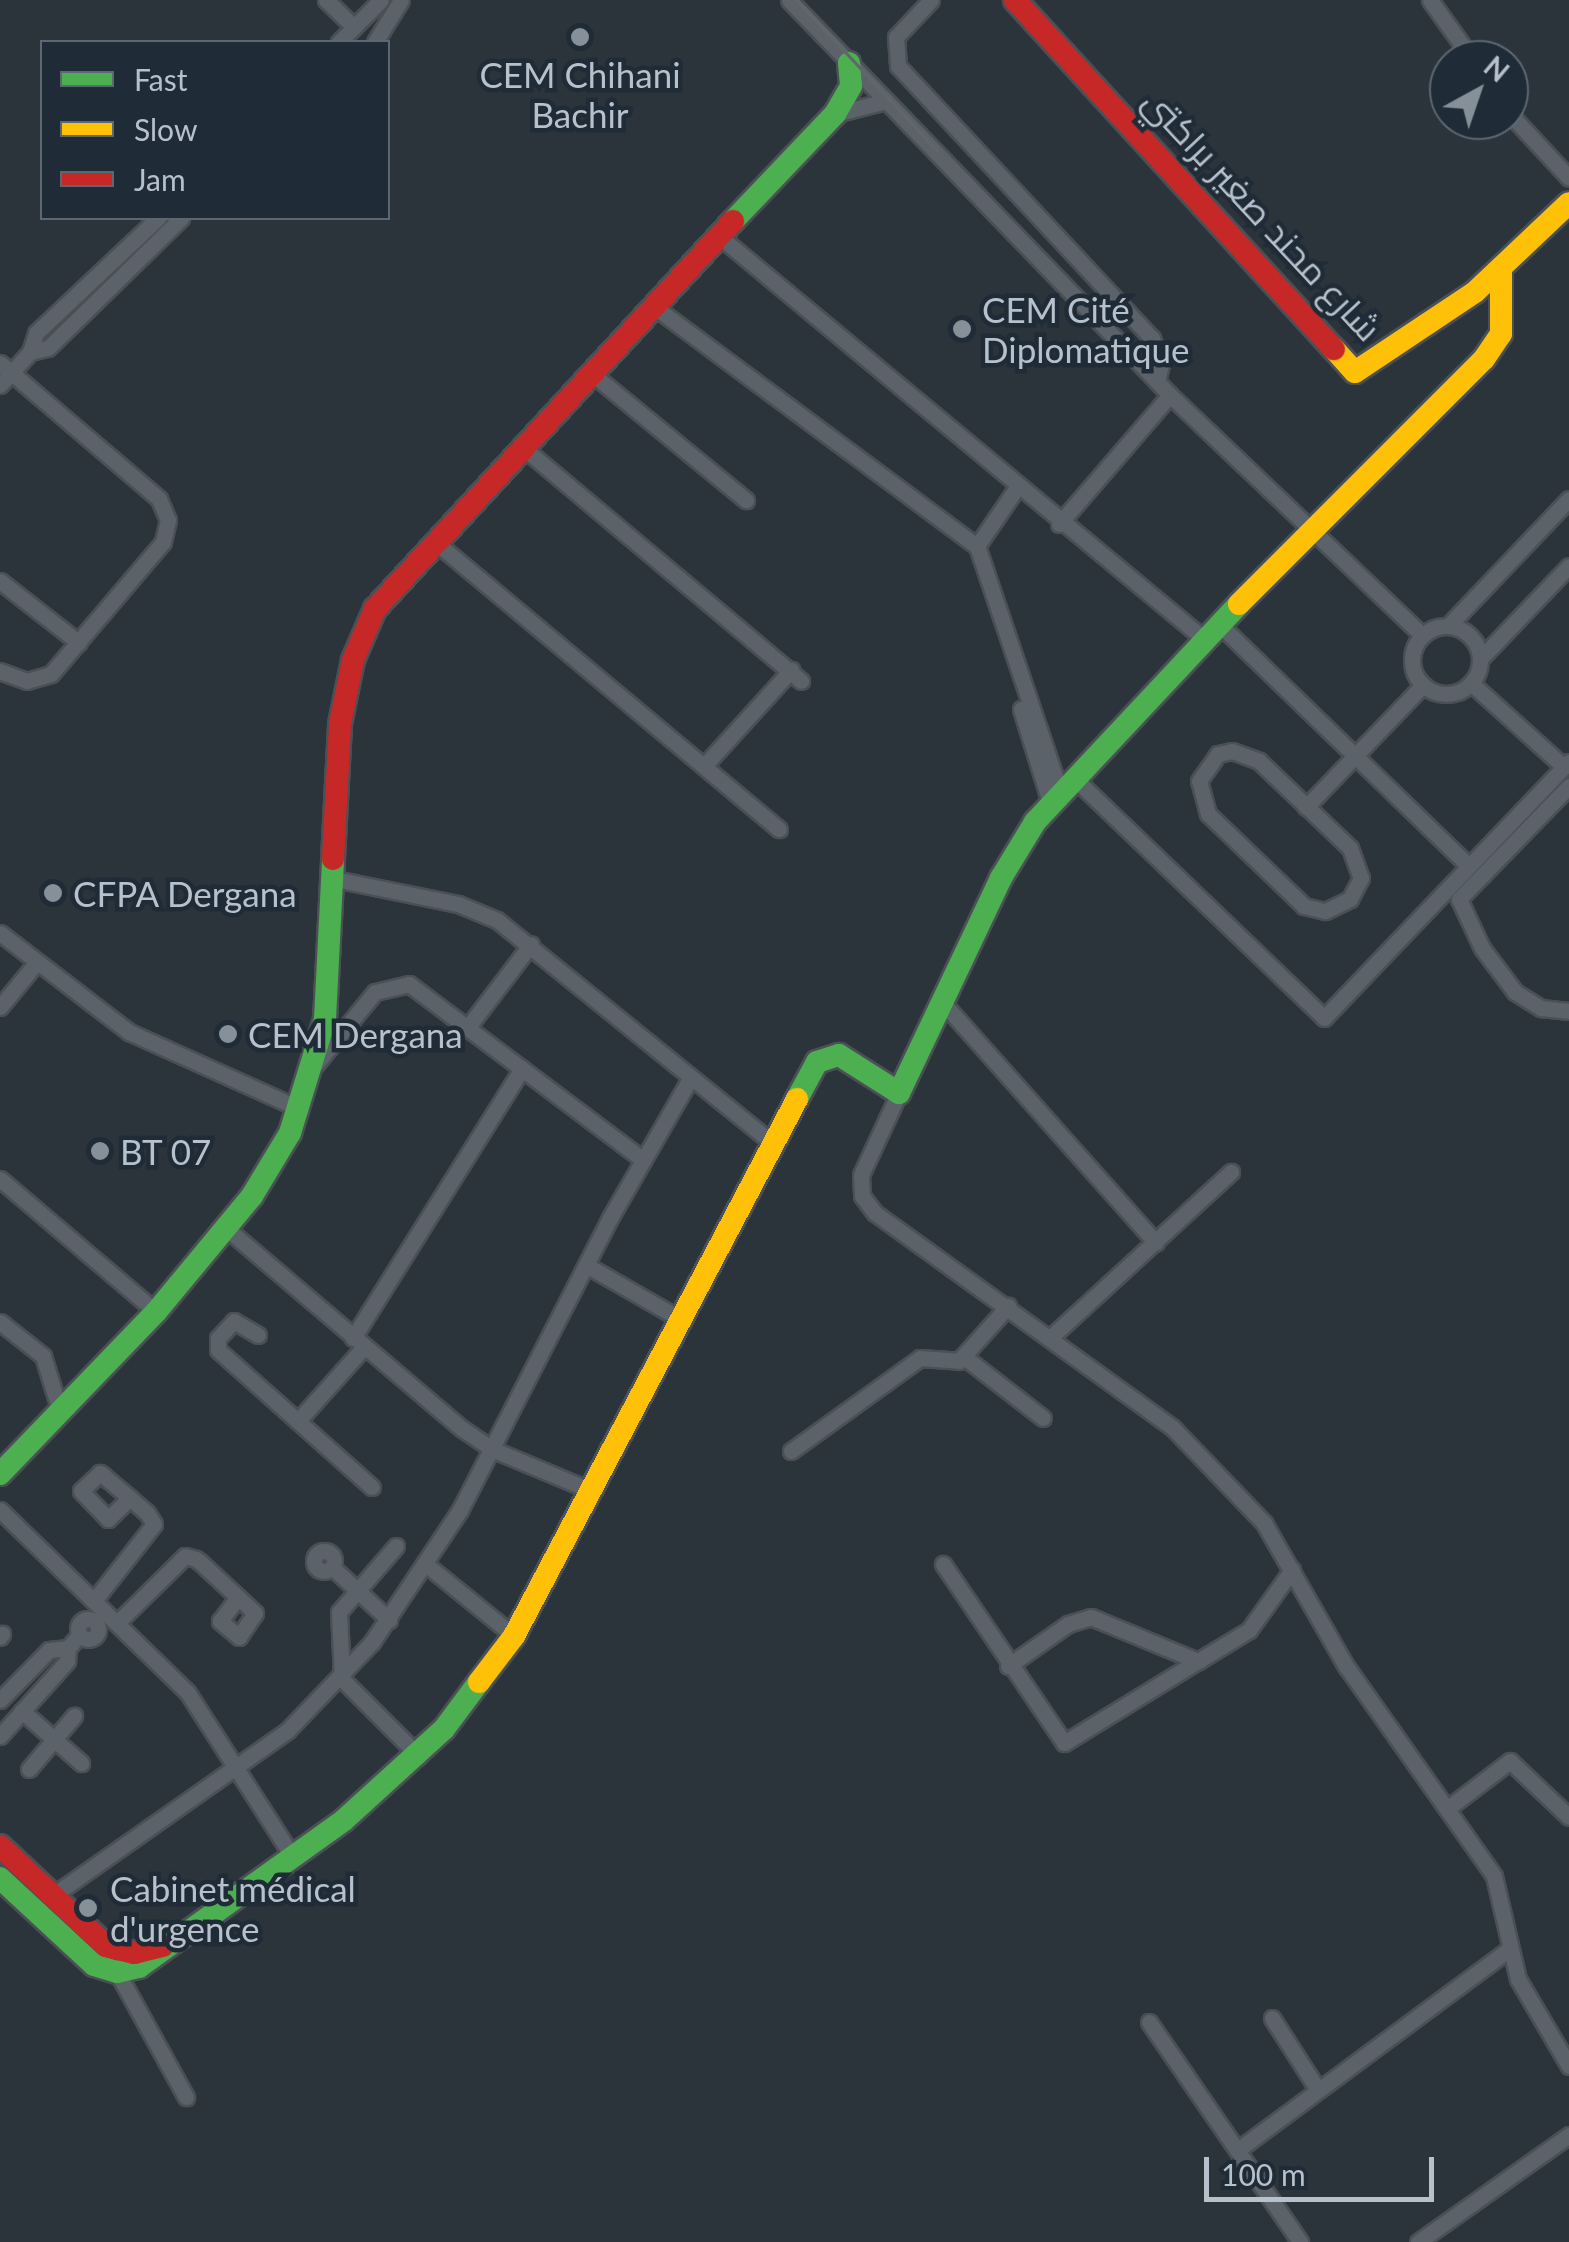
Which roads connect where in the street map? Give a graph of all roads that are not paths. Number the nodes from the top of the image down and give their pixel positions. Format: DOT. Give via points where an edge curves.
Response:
graph roads {
  1 [pos="326,0"];
  2 [pos="381,0"];
  3 [pos="401,0"];
  4 [pos="788,0"];
  5 [pos="931,0"];
  6 [pos="1015,0"];
  7 [pos="1430,0"];
  8 [pos="351,33"];
  9 [pos="377,38"];
  10 [pos="1459,40"];
  11 [pos="849,63"];
  12 [pos="886,101"];
  13 [pos="836,114"];
  14 [pos="1529,135"];
  15 [pos="1569,178"];
  16 [pos="1020,196"];
  17 [pos="1569,203"];
  18 [pos="998,217"];
  19 [pos="156,220"];
  20 [pos="179,220"];
  21 [pos="719,236"];
  22 [pos="1501,272"];
  23 [pos="652,306"];
  24 [pos="30,352"];
  25 [pos="590,372"];
  26 [pos="3,373"];
  27 [pos="1157,382"];
  28 [pos="1170,395"];
  29 [pos="520,444"];
  30 [pos="1016,489"];
  31 [pos="1569,499"];
  32 [pos="746,500"];
  33 [pos="1059,524"];
  34 [pos="1313,530"];
  35 [pos="433,540"];
  36 [pos="977,546"];
  37 [pos="1569,566"];
  38 [pos="0,581"];
  39 [pos="1448,626"];
  40 [pos="1212,631"];
  41 [pos="1422,635"];
  42 [pos="79,643"];
  43 [pos="1480,658"];
  44 [pos="0,670"];
  45 [pos="1472,683"];
  46 [pos="1423,685"];
  47 [pos="1021,709"];
  48 [pos="1355,756"];
  49 [pos="1568,764"];
  50 [pos="704,766"];
  51 [pos="1569,786"];
  52 [pos="1061,790"];
  53 [pos="1306,807"];
  54 [pos="779,829"];
  55 [pos="1468,866"];
  56 [pos="330,878"];
  57 [pos="0,932"];
  58 [pos="531,944"];
  59 [pos="36,963"];
  60 [pos="944,1004"];
  61 [pos="0,1007"];
  62 [pos="1569,1011"];
  63 [pos="468,1027"];
  64 [pos="316,1064"];
  65 [pos="522,1069"];
  66 [pos="690,1079"];
  67 [pos="899,1092"];
  68 [pos="300,1110"];
  69 [pos="772,1143"];
  70 [pos="642,1159"];
  71 [pos="1231,1172"];
  72 [pos="0,1179"];
  73 [pos="226,1228"];
  74 [pos="1156,1243"];
  75 [pos="586,1265"];
  76 [pos="1008,1306"];
  77 [pos="156,1312"];
  78 [pos="682,1320"];
  79 [pos="0,1322"];
  80 [pos="258,1335"];
  81 [pos="1052,1336"];
  82 [pos="359,1342"];
  83 [pos="963,1356"];
  84 [pos="60,1410"];
  85 [pos="1043,1418"];
  86 [pos="298,1422"];
  87 [pos="494,1450"];
  88 [pos="791,1451"];
  89 [pos="0,1473"];
  90 [pos="372,1487"];
  91 [pos="592,1491"];
  92 [pos="130,1498"];
  93 [pos="0,1510"];
  94 [pos="396,1546"];
  95 [pos="942,1564"];
  96 [pos="428,1566"];
  97 [pos="332,1568"];
  98 [pos="1292,1570"];
  99 [pos="356,1590"];
  100 [pos="238,1597"];
  101 [pos="102,1603"];
  102 [pos="120,1620"];
  103 [pos="389,1620"];
  104 [pos="514,1636"];
  105 [pos="68,1648"];
  106 [pos="1198,1661"];
  107 [pos="1008,1666"];
  108 [pos="342,1679"];
  109 [pos="2,1694"];
  110 [pos="22,1711"];
  111 [pos="74,1716"];
  112 [pos="0,1736"];
  113 [pos="54,1739"];
  114 [pos="418,1756"];
  115 [pos="81,1763"];
  116 [pos="238,1766"];
  117 [pos="29,1769"];
  118 [pos="1448,1808"];
  119 [pos="1569,1816"];
  120 [pos="0,1846"];
  121 [pos="294,1859"];
  122 [pos="0,1878"];
  123 [pos="40,1905"];
  124 [pos="188,1934"];
  125 [pos="1508,1950"];
  126 [pos="117,1972"];
  127 [pos="1272,2018"];
  128 [pos="1149,2022"];
  129 [pos="1569,2066"];
  130 [pos="1318,2090"];
  131 [pos="186,2098"];
  132 [pos="1569,2135"];
  133 [pos="1238,2148"];
  134 [pos="1426,2240"];
  135 [pos="1300,2242"];
  1 -- 8 [label="street"];
  2 -- 8 [label="street"];
  3 -- 9 [label="street"];
  4 -- 11 [label="street"];
  5 -- 16 [label="street" via="896,38 894,60"];
  6 -- 22 [label="street, شارع محند صغير براكتي" via="1356,372"];
  7 -- 10 [label="street"];
  8 -- 9 [label="street"];
  11 -- 12 [label="street"];
  11 -- 13 [label="street" via="851,86"];
  12 -- 13 [label="street"];
  12 -- 18 [label="street"];
  13 -- 21 [label="street"];
  14 -- 15 [label="street"];
  16 -- 18 [label="street"];
  16 -- 27 [label="street" via="1152,338 1161,364"];
  17 -- 22 [label="street, شارع محند صغير براكتي"];
  18 -- 27 [label="street"];
  19 -- 24 [label="street" via="36,333"];
  20 -- 24 [label="street" via="48,348"];
  21 -- 23 [label="street"];
  21 -- 30 [label="street"];
  22 -- 34 [label="street" via="1501,334 1484,360"];
  23 -- 25 [label="street"];
  23 -- 36 [label="street"];
  24 -- 26 [label="street"];
  25 -- 29 [label="street"];
  25 -- 32 [label="street"];
  26 -- 42 [label="street" via="159,498 168,520 164,542"];
  27 -- 28 [label="street"];
  28 -- 33 [label="street"];
  28 -- 34 [label="street"];
  29 -- 35 [label="street"];
  29 -- 50 [label="street" via="796,675"];
  30 -- 33 [label="street"];
  30 -- 36 [label="street"];
  31 -- 39 [label="street"];
  33 -- 40 [label="street"];
  34 -- 40 [label="street"];
  34 -- 41 [label="street"];
  35 -- 50 [label="street"];
  35 -- 56 [label="street" via="386,594 352,660 337,746"];
  36 -- 52 [label="street"];
  37 -- 43 [label="street"];
  38 -- 42 [label="street"];
  39 -- 41 [label="street"];
  39 -- 43 [label="street" via="1472,638"];
  40 -- 48 [label="street"];
  40 -- 52 [label="street"];
  41 -- 46 [label="street" via="1412,666"];
  42 -- 44 [label="street" via="40,680 14,679"];
  43 -- 45 [label="street"];
  45 -- 46 [label="street" via="1444,694"];
  45 -- 49 [label="street"];
  46 -- 48 [label="street"];
  47 -- 52 [label="street"];
  48 -- 53 [label="street"];
  48 -- 55 [label="street"];
  49 -- 55 [label="street"];
  50 -- 54 [label="street"];
  51 -- 62 [label="street" via="1459,899 1482,948 1515,992 1541,1008"];
  52 -- 55 [label="street" via="1324,1018"];
  52 -- 60 [label="street" via="1001,878"];
  53 -- 53 [label="street" via="1248,754 1218,754 1199,781 1208,814 1304,906 1336,908 1358,888 1359,866"];
  56 -- 58 [label="street" via="458,904"];
  56 -- 64 [label="street" via="329,975"];
  57 -- 59 [label="street"];
  58 -- 63 [label="street"];
  58 -- 66 [label="street"];
  59 -- 61 [label="street"];
  59 -- 68 [label="street" via="129,1032"];
  60 -- 67 [label="street"];
  60 -- 74 [label="street"];
  63 -- 64 [label="street" via="417,987 391,983"];
  63 -- 65 [label="street"];
  64 -- 68 [label="street"];
  65 -- 70 [label="street"];
  65 -- 82 [label="street"];
  66 -- 69 [label="street"];
  66 -- 70 [label="street"];
  67 -- 69 [label="street" via="845,1058 827,1055"];
  67 -- 76 [label="street" via="860,1175 862,1196 875,1214"];
  68 -- 73 [label="street" via="266,1176"];
  69 -- 78 [label="street"];
  70 -- 75 [label="street"];
  71 -- 74 [label="street"];
  72 -- 77 [label="street"];
  73 -- 77 [label="street"];
  73 -- 82 [label="street"];
  74 -- 81 [label="street"];
  75 -- 78 [label="street"];
  75 -- 87 [label="street"];
  76 -- 81 [label="street"];
  76 -- 83 [label="street"];
  77 -- 84 [label="street"];
  78 -- 91 [label="street"];
  79 -- 84 [label="street" via="42,1356"];
  80 -- 86 [label="street" via="234,1321 218,1338 218,1350"];
  81 -- 98 [label="street" via="1174,1428 1264,1523"];
  82 -- 86 [label="street"];
  82 -- 87 [label="street"];
  83 -- 85 [label="street"];
  83 -- 88 [label="street" via="920,1358"];
  84 -- 89 [label="street"];
  86 -- 90 [label="street"];
  87 -- 91 [label="street"];
  87 -- 96 [label="street"];
  91 -- 104 [label="street"];
  92 -- 101 [label="street" via="154,1528"];
  93 -- 101 [label="street"];
  94 -- 99 [label="street"];
  95 -- 107 [label="street"];
  96 -- 103 [label="street"];
  96 -- 104 [label="street"];
  97 -- 99 [label="street"];
  98 -- 106 [label="street" via="1250,1630"];
  98 -- 118 [label="street" via="1346,1666"];
  99 -- 103 [label="street"];
  99 -- 108 [label="street" via="337,1619"];
  100 -- 102 [label="street" via="196,1558 180,1557"];
  101 -- 102 [label="street"];
  101 -- 105 [label="street" via="93,1637 80,1634"];
  102 -- 116 [label="street" via="188,1692"];
  103 -- 108 [label="street"];
  104 -- 114 [label="street"];
  105 -- 109 [label="street" via="49,1650"];
  105 -- 110 [label="street" via="68,1661"];
  106 -- 107 [label="street" via="1091,1617 1068,1624"];
  106 -- 107 [label="street" via="1064,1743"];
  108 -- 114 [label="street"];
  108 -- 116 [label="street"];
  110 -- 112 [label="street"];
  110 -- 113 [label="street"];
  111 -- 113 [label="street"];
  113 -- 115 [label="street"];
  113 -- 117 [label="street"];
  114 -- 121 [label="street"];
  116 -- 121 [label="street"];
  116 -- 123 [label="street"];
  118 -- 119 [label="street" via="1510,1761"];
  118 -- 125 [label="street" via="1494,1876"];
  120 -- 123 [label="street"];
  121 -- 124 [label="street"];
  122 -- 123 [label="street"];
  123 -- 124 [label="street" via="114,1950 144,1952"];
  123 -- 126 [label="street" via="94,1964"];
  124 -- 126 [label="street" via="150,1963"];
  125 -- 129 [label="street"];
  125 -- 130 [label="street"];
  126 -- 131 [label="street"];
  127 -- 130 [label="street"];
  128 -- 133 [label="street"];
  130 -- 133 [label="street"];
  132 -- 134 [label="street"];
  133 -- 135 [label="street"];
}
